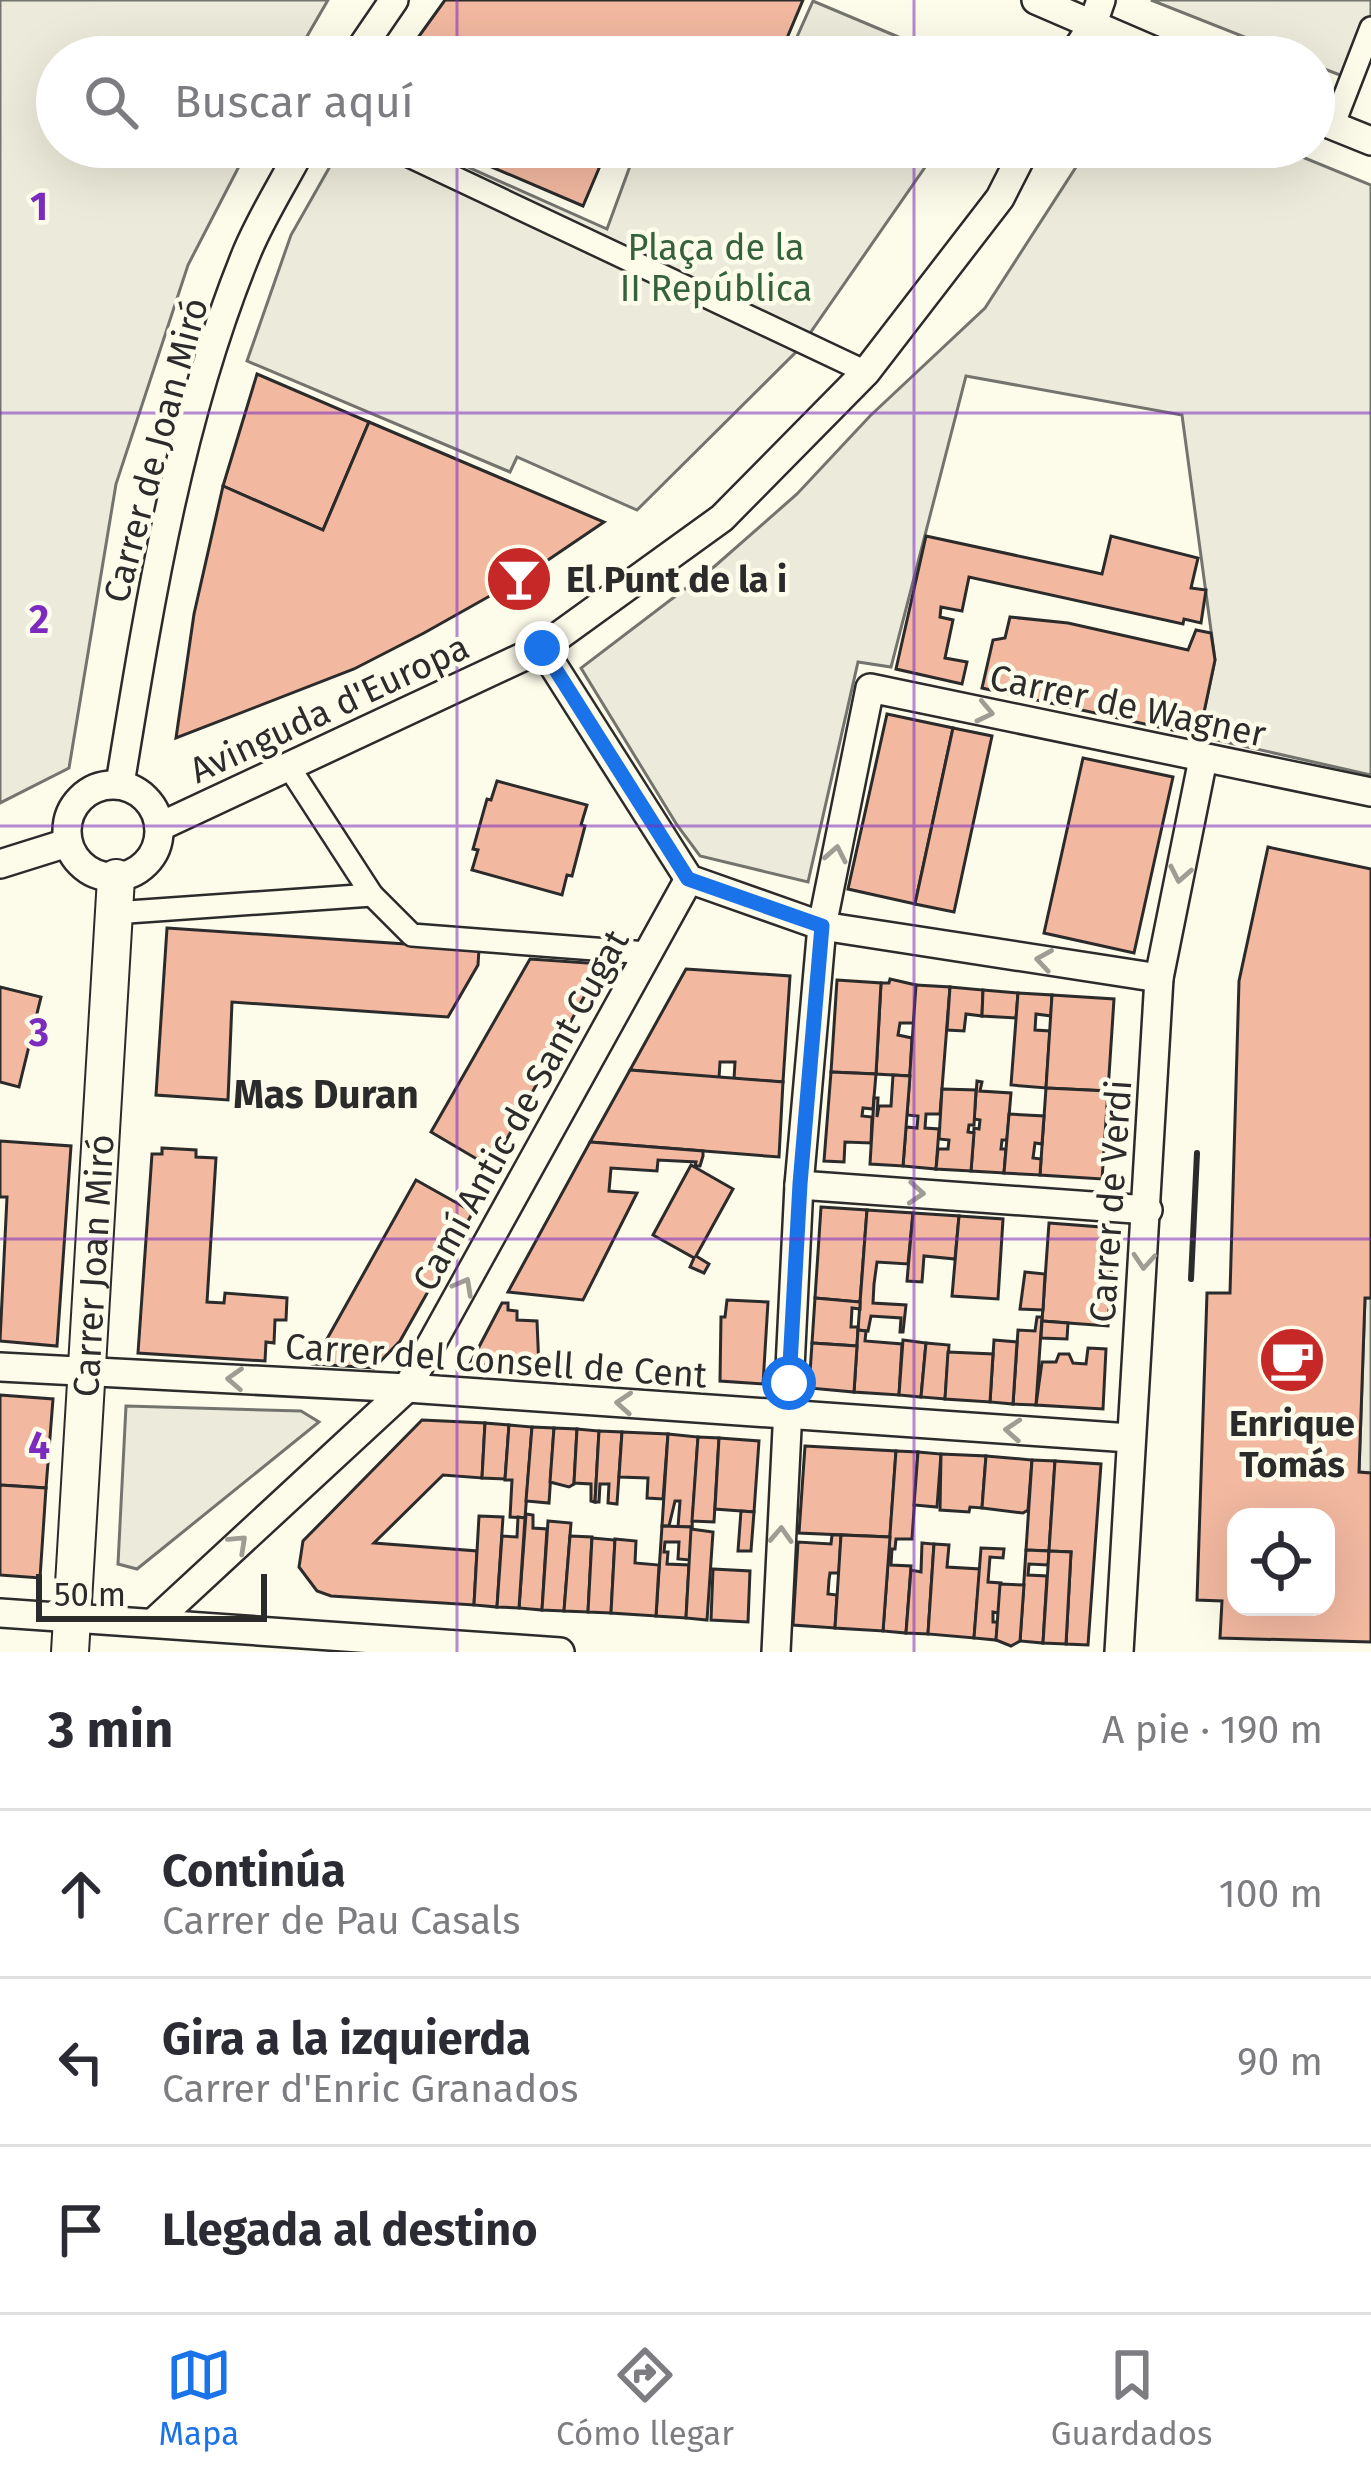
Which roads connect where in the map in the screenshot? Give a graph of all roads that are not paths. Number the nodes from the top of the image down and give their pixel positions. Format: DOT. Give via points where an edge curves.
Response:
graph roads {
  1 [pos="394,0"];
  2 [pos="1036,0"];
  3 [pos="1096,13"];
  4 [pos="1371,28"];
  5 [pos="369,36"];
  6 [pos="1134,36"];
  7 [pos="1335,100"];
  8 [pos="1335,126"];
  9 [pos="1371,141"];
  10 [pos="291,168"];
  11 [pos="434,168"];
  12 [pos="1015,168"];
  13 [pos="866,372"];
  14 [pos="542,648"];
  15 [pos="1203,759"];
  16 [pos="289,766"];
  17 [pos="120,784"];
  18 [pos="1371,792"];
  19 [pos="159,827"];
  20 [pos="68,844"];
  21 [pos="0,865"];
  22 [pos="688,879"];
  23 [pos="115,895"];
  24 [pos="372,895"];
  25 [pos="822,926"];
  26 [pos="647,953"];
  27 [pos="1160,978"];
  28 [pos="800,1184"];
  29 [pos="1148,1210"];
  30 [pos="0,1367"];
  31 [pos="86,1372"];
  32 [pos="407,1388"];
  33 [pos="787,1415"];
  34 [pos="1130,1438"];
  35 [pos="0,1613"];
  36 [pos="153,1623"];
  37 [pos="70,1634"];
  38 [pos="560,1652"];
  39 [pos="776,1652"];
  40 [pos="1119,1652"];
  1 -- 5 [label="street"];
  2 -- 3 [label="street"];
  3 -- 6 [label="street"];
  4 -- 7 [label="street"];
  8 -- 9 [label="street"];
  10 -- 17 [label="street, Carrer de Joan Miró" via="248,252 208,370 158,553"];
  11 -- 13 [label="street"];
  12 -- 13 [label="street, Avinguda d'Europa"];
  13 -- 14 [label="street, Avinguda d'Europa" via="722,518"];
  14 -- 16 [label="street, Avinguda d'Europa"];
  14 -- 22 [label="street"];
  15 -- 18 [label="street, Carrer de Wagner"];
  25 -- 15 [label="street, Carrer de Wagner, one-way" via="870,688"];
  15 -- 27 [label="street, Carrer de Verdi, one-way"];
  16 -- 19 [label="street, Avinguda d'Europa"];
  16 -- 24 [label="street"];
  17 -- 19 [label="street" via="143,794"];
  17 -- 20 [label="street" via="89,790 76,802"];
  19 -- 23 [label="street" via="149,860"];
  20 -- 21 [label="street"];
  20 -- 23 [label="street"];
  22 -- 25 [label="street"];
  22 -- 26 [label="street, Camí Antic de Sant Cugat"];
  23 -- 24 [label="street"];
  23 -- 31 [label="street, Carrer Joan Miró"];
  24 -- 26 [label="street" via="412,935"];
  27 -- 25 [label="street, one-way"];
  25 -- 28 [label="street"];
  32 -- 26 [label="street, Camí Antic de Sant Cugat, one-way"];
  27 -- 29 [label="street, Carrer de Verdi"];
  28 -- 29 [label="street, one-way"];
  28 -- 33 [label="street"];
  29 -- 34 [label="street, Carrer de Verdi, one-way"];
  30 -- 31 [label="street, Carrer del Consell de Cent"];
  32 -- 31 [label="street, Carrer del Consell de Cent, one-way"];
  31 -- 37 [label="street, Carrer Joan Miró"];
  33 -- 32 [label="street, Carrer del Consell de Cent, one-way"];
  36 -- 32 [label="street, Camí Antic de Sant Cugat, one-way"];
  34 -- 33 [label="street, Carrer del Consell de Cent, one-way"];
  39 -- 33 [label="street, one-way"];
  34 -- 40 [label="street, Carrer de Verdi"];
  35 -- 37 [label="street"];
  36 -- 37 [label="street"];
  36 -- 38 [label="street"];
}
